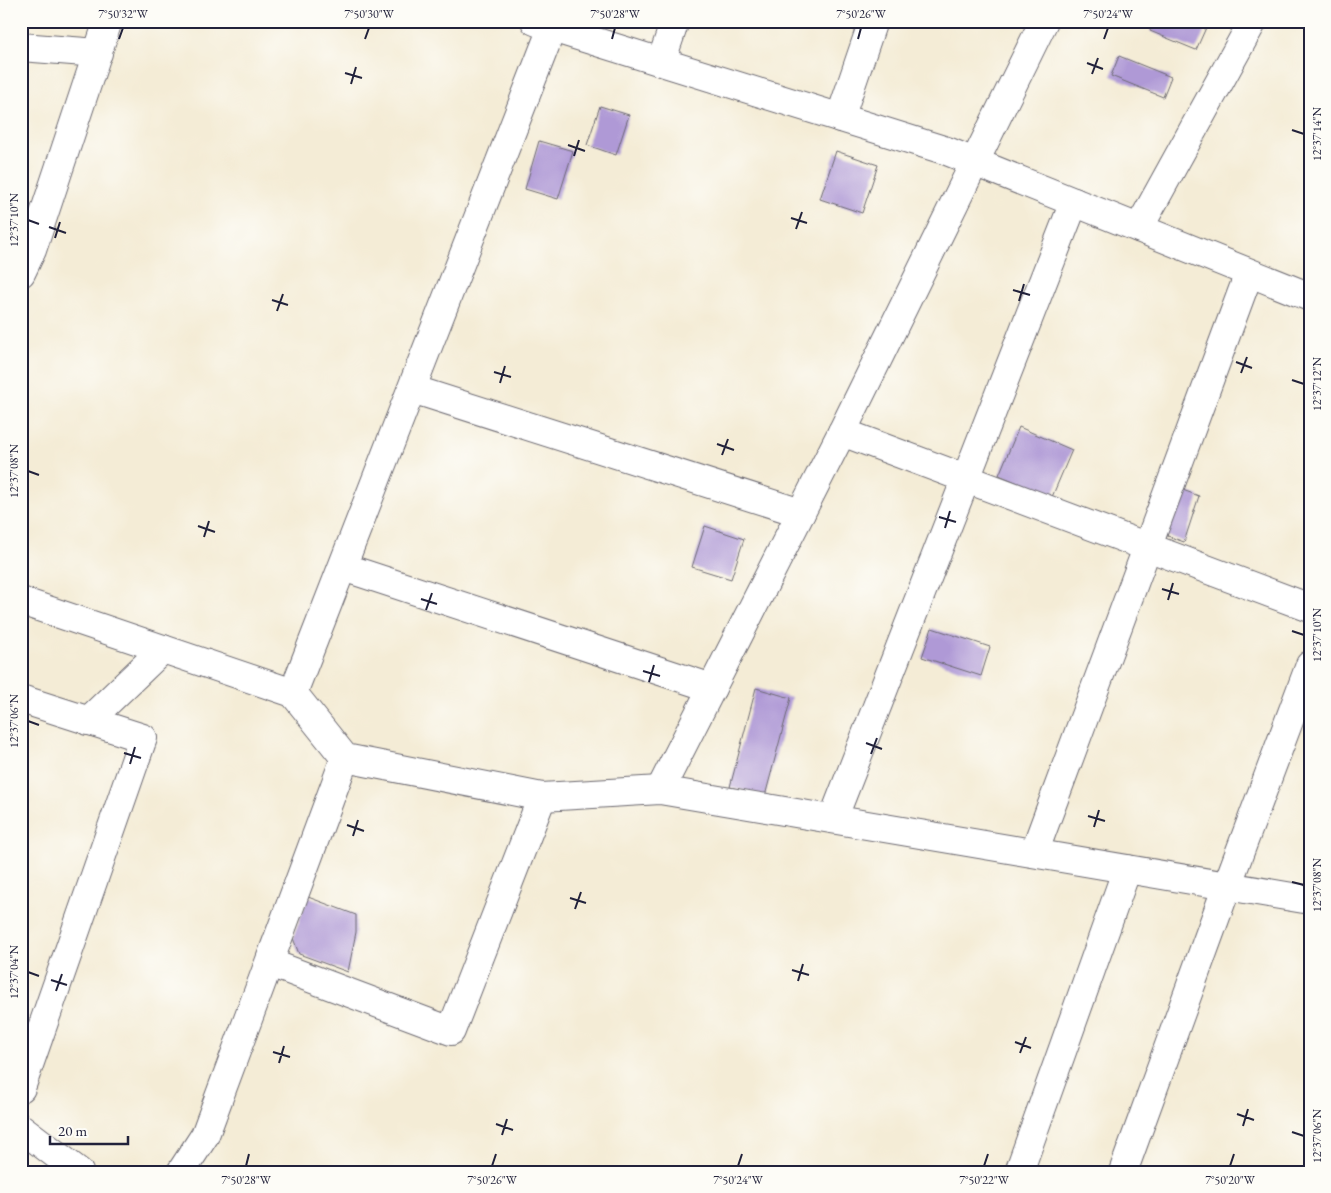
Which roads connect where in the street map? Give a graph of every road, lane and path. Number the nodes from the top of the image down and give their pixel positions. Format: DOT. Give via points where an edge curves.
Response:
graph roads {
  1 [pos="108,21"];
  2 [pos="675,21"];
  3 [pos="873,21"];
  4 [pos="1044,21"];
  5 [pos="1253,21"];
  6 [pos="543,25"];
  7 [pos="21,47"];
  8 [pos="98,53"];
  9 [pos="661,62"];
  10 [pos="840,118"];
  11 [pos="974,162"];
  12 [pos="1074,202"];
  13 [pos="1139,228"];
  14 [pos="25,257"];
  15 [pos="1248,272"];
  16 [pos="1310,297"];
  17 [pos="412,389"];
  18 [pos="842,432"];
  19 [pos="966,478"];
  20 [pos="800,513"];
  21 [pos="1147,546"];
  22 [pos="343,567"];
  23 [pos="21,601"];
  24 [pos="1310,608"];
  25 [pos="163,649"];
  26 [pos="1310,665"];
  27 [pos="712,688"];
  28 [pos="293,693"];
  29 [pos="21,699"];
  30 [pos="88,721"];
  31 [pos="345,758"];
  32 [pos="660,790"];
  33 [pos="542,797"];
  34 [pos="834,819"];
  35 [pos="1034,853"];
  36 [pos="1126,869"];
  37 [pos="1227,886"];
  38 [pos="1310,900"];
  39 [pos="270,962"];
  40 [pos="21,1088"];
  41 [pos="21,1128"];
  42 [pos="78,1172"];
  43 [pos="181,1172"];
  44 [pos="1019,1172"];
  45 [pos="1123,1172"];
  1 -- 8 [label="street"];
  2 -- 9 [label="street"];
  3 -- 10 [label="street"];
  4 -- 11 [label="street"];
  5 -- 13 [label="street"];
  6 -- 9 [label="street"];
  6 -- 17 [label="street"];
  7 -- 8 [label="street"];
  8 -- 14 [label="street"];
  9 -- 10 [label="street"];
  10 -- 11 [label="street"];
  11 -- 12 [label="street"];
  11 -- 18 [label="street"];
  12 -- 13 [label="street"];
  12 -- 19 [label="street"];
  13 -- 15 [label="street"];
  15 -- 16 [label="street"];
  15 -- 21 [label="street"];
  17 -- 20 [label="street"];
  17 -- 22 [label="street"];
  18 -- 19 [label="street"];
  18 -- 20 [label="street"];
  19 -- 21 [label="street"];
  19 -- 34 [label="street"];
  20 -- 27 [label="street"];
  21 -- 24 [label="street"];
  21 -- 35 [label="street"];
  22 -- 27 [label="street"];
  22 -- 28 [label="street"];
  23 -- 25 [label="street"];
  25 -- 28 [label="street"];
  25 -- 30 [label="street"];
  26 -- 37 [label="street"];
  27 -- 32 [label="street"];
  28 -- 31 [label="street"];
  29 -- 30 [label="street"];
  30 -- 40 [label="street" via="143,738"];
  31 -- 33 [label="street"];
  31 -- 39 [label="street"];
  32 -- 33 [label="street"];
  32 -- 34 [label="street"];
  33 -- 39 [label="street" via="452,1031"];
  34 -- 35 [label="street"];
  35 -- 36 [label="street"];
  36 -- 37 [label="street"];
  36 -- 44 [label="street"];
  37 -- 38 [label="street"];
  37 -- 45 [label="street"];
  39 -- 43 [label="street" via="206,1135"];
  41 -- 42 [label="street"];
}
